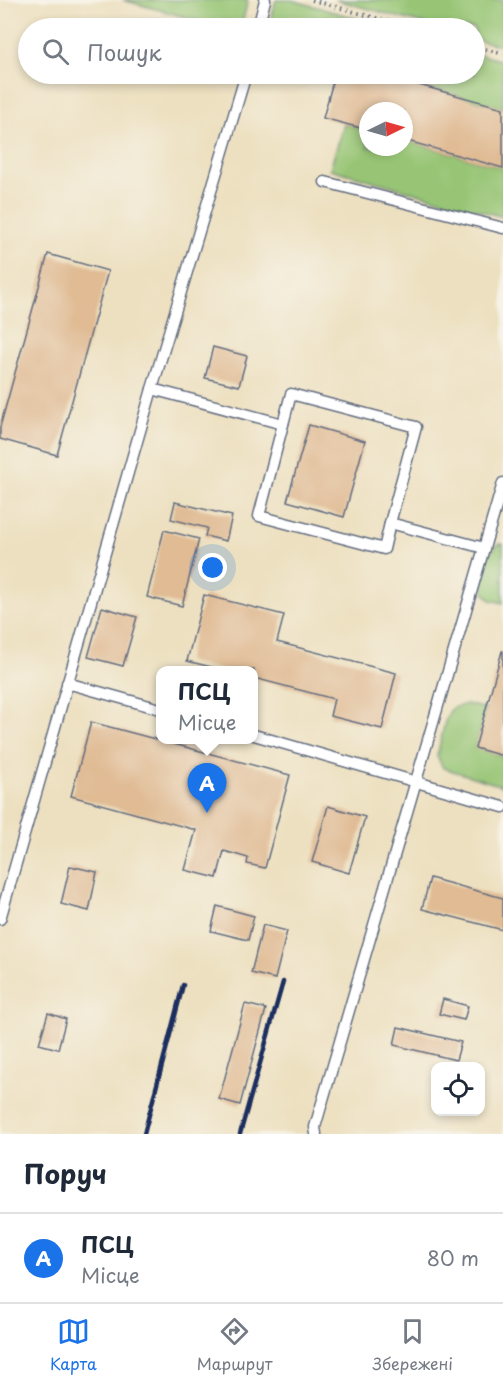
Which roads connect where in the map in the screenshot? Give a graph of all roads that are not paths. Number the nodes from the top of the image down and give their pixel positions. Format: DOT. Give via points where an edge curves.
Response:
graph roads {
  1 [pos="265,0"];
  2 [pos="260,18"];
  3 [pos="243,84"];
  4 [pos="325,182"];
  5 [pos="503,228"];
  6 [pos="152,389"];
  7 [pos="284,424"];
  8 [pos="503,483"];
  9 [pos="390,523"];
  10 [pos="484,548"];
  11 [pos="68,683"];
  12 [pos="156,708"];
  13 [pos="258,736"];
  14 [pos="417,782"];
  15 [pos="503,807"];
  16 [pos="0,919"];
  17 [pos="316,1134"];
  1 -- 2 [label="lane"];
  3 -- 6 [label="lane"];
  4 -- 5 [label="lane"];
  6 -- 7 [label="lane"];
  6 -- 11 [label="lane"];
  7 -- 9 [label="lane" via="259,516 384,549"];
  7 -- 9 [label="lane" via="291,394 416,427"];
  8 -- 10 [label="lane"];
  9 -- 10 [label="lane"];
  10 -- 14 [label="lane"];
  11 -- 12 [label="lane"];
  11 -- 16 [label="lane"];
  13 -- 14 [label="lane"];
  14 -- 15 [label="lane"];
  14 -- 17 [label="lane"];
}
